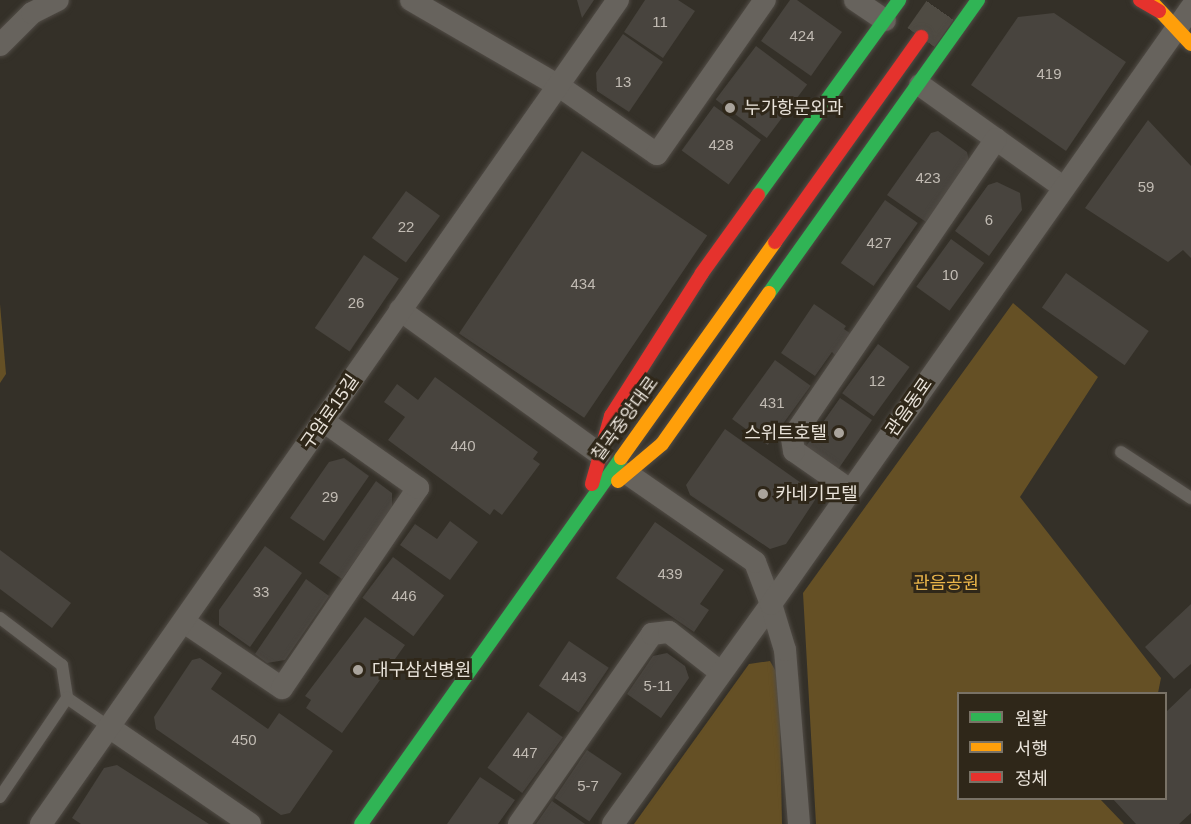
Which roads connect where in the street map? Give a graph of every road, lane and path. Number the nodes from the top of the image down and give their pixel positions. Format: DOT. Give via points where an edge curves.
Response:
graph roads {
  1 [pos="58,0"];
  2 [pos="411,0"];
  3 [pos="618,0"];
  4 [pos="765,0"];
  5 [pos="855,0"];
  6 [pos="899,0"];
  7 [pos="968,0"];
  8 [pos="978,0"];
  9 [pos="994,0"];
  10 [pos="1140,0"];
  11 [pos="1155,5"];
  12 [pos="1191,8"];
  13 [pos="885,20"];
  14 [pos="965,24"];
  15 [pos="921,37"];
  16 [pos="1183,37"];
  17 [pos="0,45"];
  18 [pos="920,85"];
  19 [pos="559,86"];
  20 [pos="996,139"];
  21 [pos="1063,187"];
  22 [pos="400,310"];
  23 [pos="323,421"];
  24 [pos="1121,452"];
  25 [pos="600,454"];
  26 [pos="628,474"];
  27 [pos="850,490"];
  28 [pos="1191,498"];
  29 [pos="585,506"];
  30 [pos="771,604"];
  31 [pos="0,618"];
  32 [pos="184,622"];
  33 [pos="719,671"];
  34 [pos="67,698"];
  35 [pos="109,727"];
  36 [pos="0,797"];
  37 [pos="41,824"];
  38 [pos="250,824"];
  39 [pos="361,824"];
  40 [pos="519,824"];
  41 [pos="613,824"];
  42 [pos="799,824"];
  1 -- 17 [label="street" via="32,13"];
  2 -- 19 [label="street"];
  3 -- 19 [label="street, 구암로15길"];
  4 -- 19 [label="street" via="657,154"];
  5 -- 13 [label="street"];
  6 -- 13 [label="main road"];
  7 -- 14 [label="main road"];
  8 -- 14 [label="main road"];
  9 -- 14 [label="main road"];
  10 -- 11 [label="main road"];
  11 -- 16 [label="main road"];
  12 -- 16 [label="street, 관음동로"];
  13 -- 25 [label="main road" via="702,273 611,416"];
  14 -- 18 [label="main road"];
  15 -- 29 [label="main road, 칠곡중앙대로"];
  16 -- 21 [label="street, 관음동로"];
  18 -- 20 [label="street"];
  18 -- 26 [label="main road" via="662,444"];
  19 -- 22 [label="street, 구암로15길"];
  20 -- 21 [label="street"];
  20 -- 27 [label="street" via="792,438 794,451"];
  21 -- 27 [label="street, 관음동로"];
  22 -- 23 [label="street, 구암로15길"];
  22 -- 25 [label="street"];
  23 -- 32 [label="street, 구암로15길"];
  23 -- 32 [label="street" via="418,488 282,688"];
  24 -- 28 [label="lane"];
  25 -- 29 [label="main road"];
  26 -- 29 [label="main road"];
  26 -- 30 [label="street" via="755,562"];
  27 -- 30 [label="street, 관음동로"];
  29 -- 39 [label="main road, 칠곡중앙대로"];
  30 -- 33 [label="street, 관음동로"];
  30 -- 42 [label="street" via="785,650"];
  31 -- 34 [label="lane" via="62,665"];
  32 -- 35 [label="street, 구암로15길"];
  33 -- 40 [label="street" via="669,633 652,634"];
  33 -- 41 [label="street, 관음동로"];
  34 -- 35 [label="lane"];
  34 -- 36 [label="lane"];
  35 -- 37 [label="street, 구암로15길"];
  35 -- 38 [label="street"];
}
